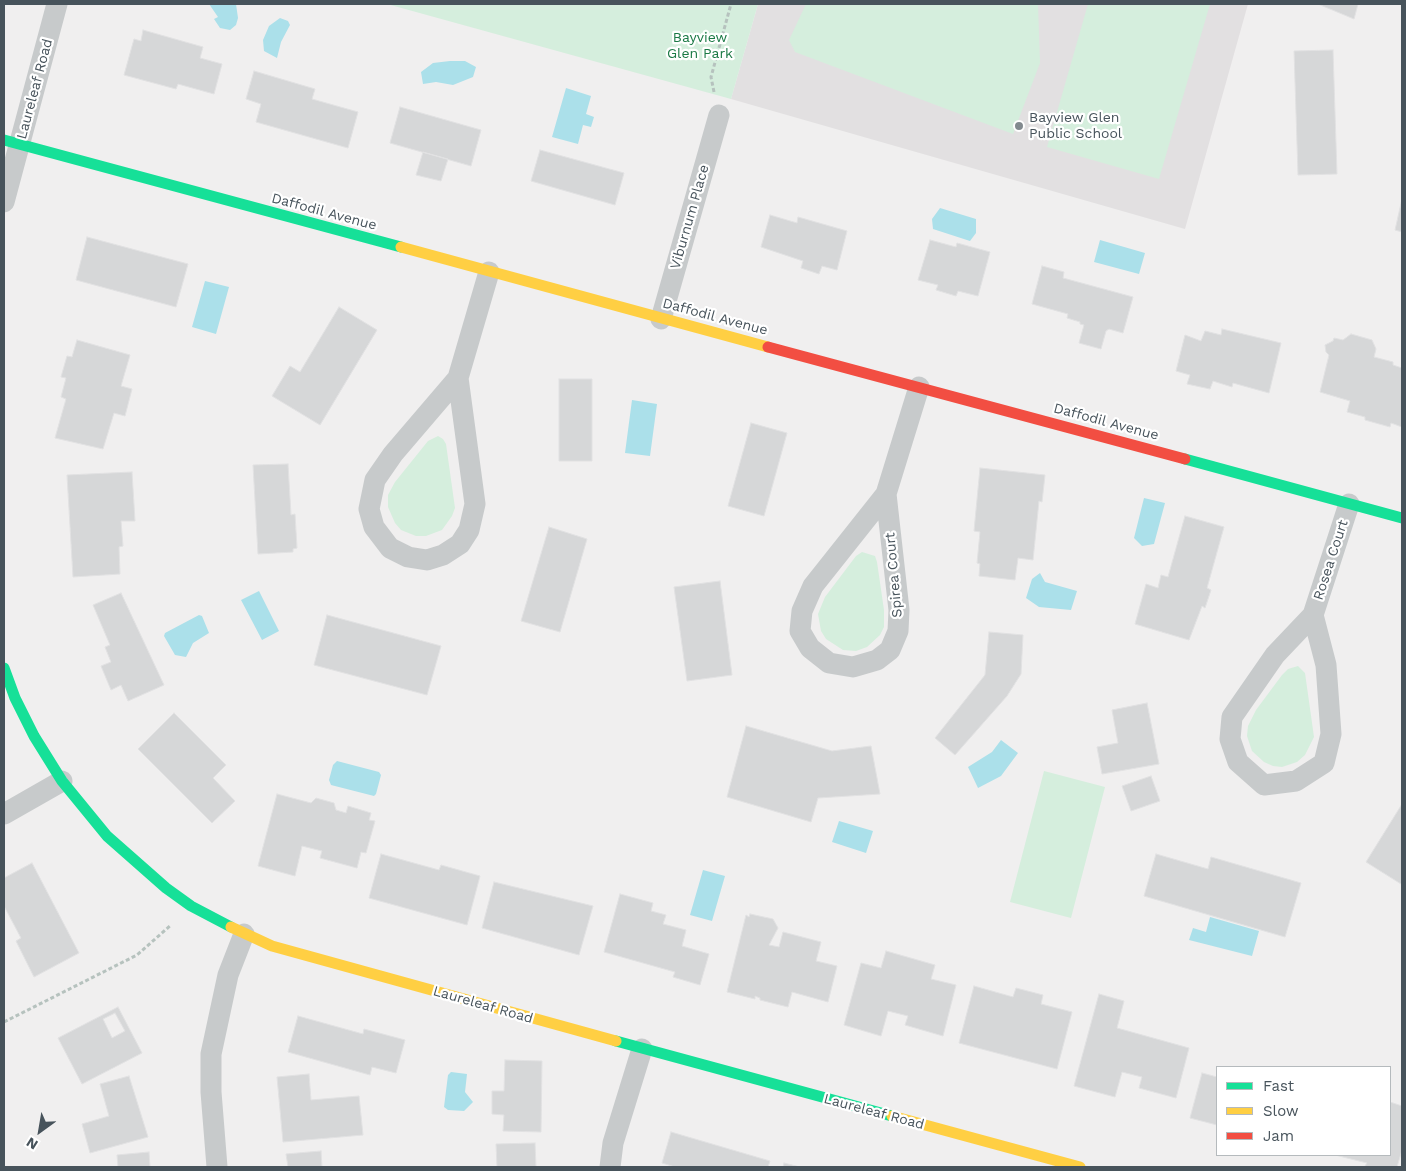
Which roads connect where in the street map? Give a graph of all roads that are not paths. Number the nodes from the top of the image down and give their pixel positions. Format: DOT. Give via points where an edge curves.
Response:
graph roads {
  1 [pos="57,4"];
  2 [pos="719,115"];
  3 [pos="12,142"];
  4 [pos="4,202"];
  5 [pos="489,272"];
  6 [pos="661,318"];
  7 [pos="458,378"];
  8 [pos="918,387"];
  9 [pos="886,494"];
  10 [pos="1349,504"];
  11 [pos="1402,518"];
  12 [pos="1313,616"];
  13 [pos="4,668"];
  14 [pos="62,781"];
  15 [pos="4,814"];
  16 [pos="244,934"];
  17 [pos="642,1049"];
  18 [pos="216,1167"];
  19 [pos="610,1167"];
  20 [pos="1080,1167"];
  1 -- 3 [label="street, Laureleaf Road"];
  2 -- 6 [label="street, Viburnum Place"];
  3 -- 4 [label="street, Laureleaf Road"];
  3 -- 5 [label="street, Daffodil Avenue"];
  5 -- 6 [label="street, Daffodil Avenue"];
  5 -- 7 [label="street"];
  6 -- 8 [label="street, Daffodil Avenue"];
  7 -- 7 [label="street" via="375,480 369,509 374,527 390,548 408,557 427,560 443,555 460,544 469,530 474,504"];
  8 -- 9 [label="street, Spirea Court"];
  8 -- 10 [label="street, Daffodil Avenue"];
  9 -- 9 [label="street, Spirea Court" via="813,586 802,611 800,631 810,648 829,663 853,667 876,660 890,650 898,631 899,610"];
  10 -- 11 [label="street, Daffodil Avenue"];
  10 -- 12 [label="street, Rosea Court"];
  12 -- 12 [label="street, Rosea Court" via="1275,655 1232,717 1230,739 1238,762 1264,785 1296,781 1324,763 1331,724 1326,665"];
  13 -- 14 [label="street, Laureleaf Road" via="34,736"];
  14 -- 15 [label="street"];
  14 -- 16 [label="street, Laureleaf Road" via="106,836 166,888 191,906"];
  16 -- 17 [label="street, Laureleaf Road" via="298,954"];
  16 -- 18 [label="street" via="228,974 211,1054"];
  17 -- 19 [label="street"];
  17 -- 20 [label="street, Laureleaf Road"];
}
